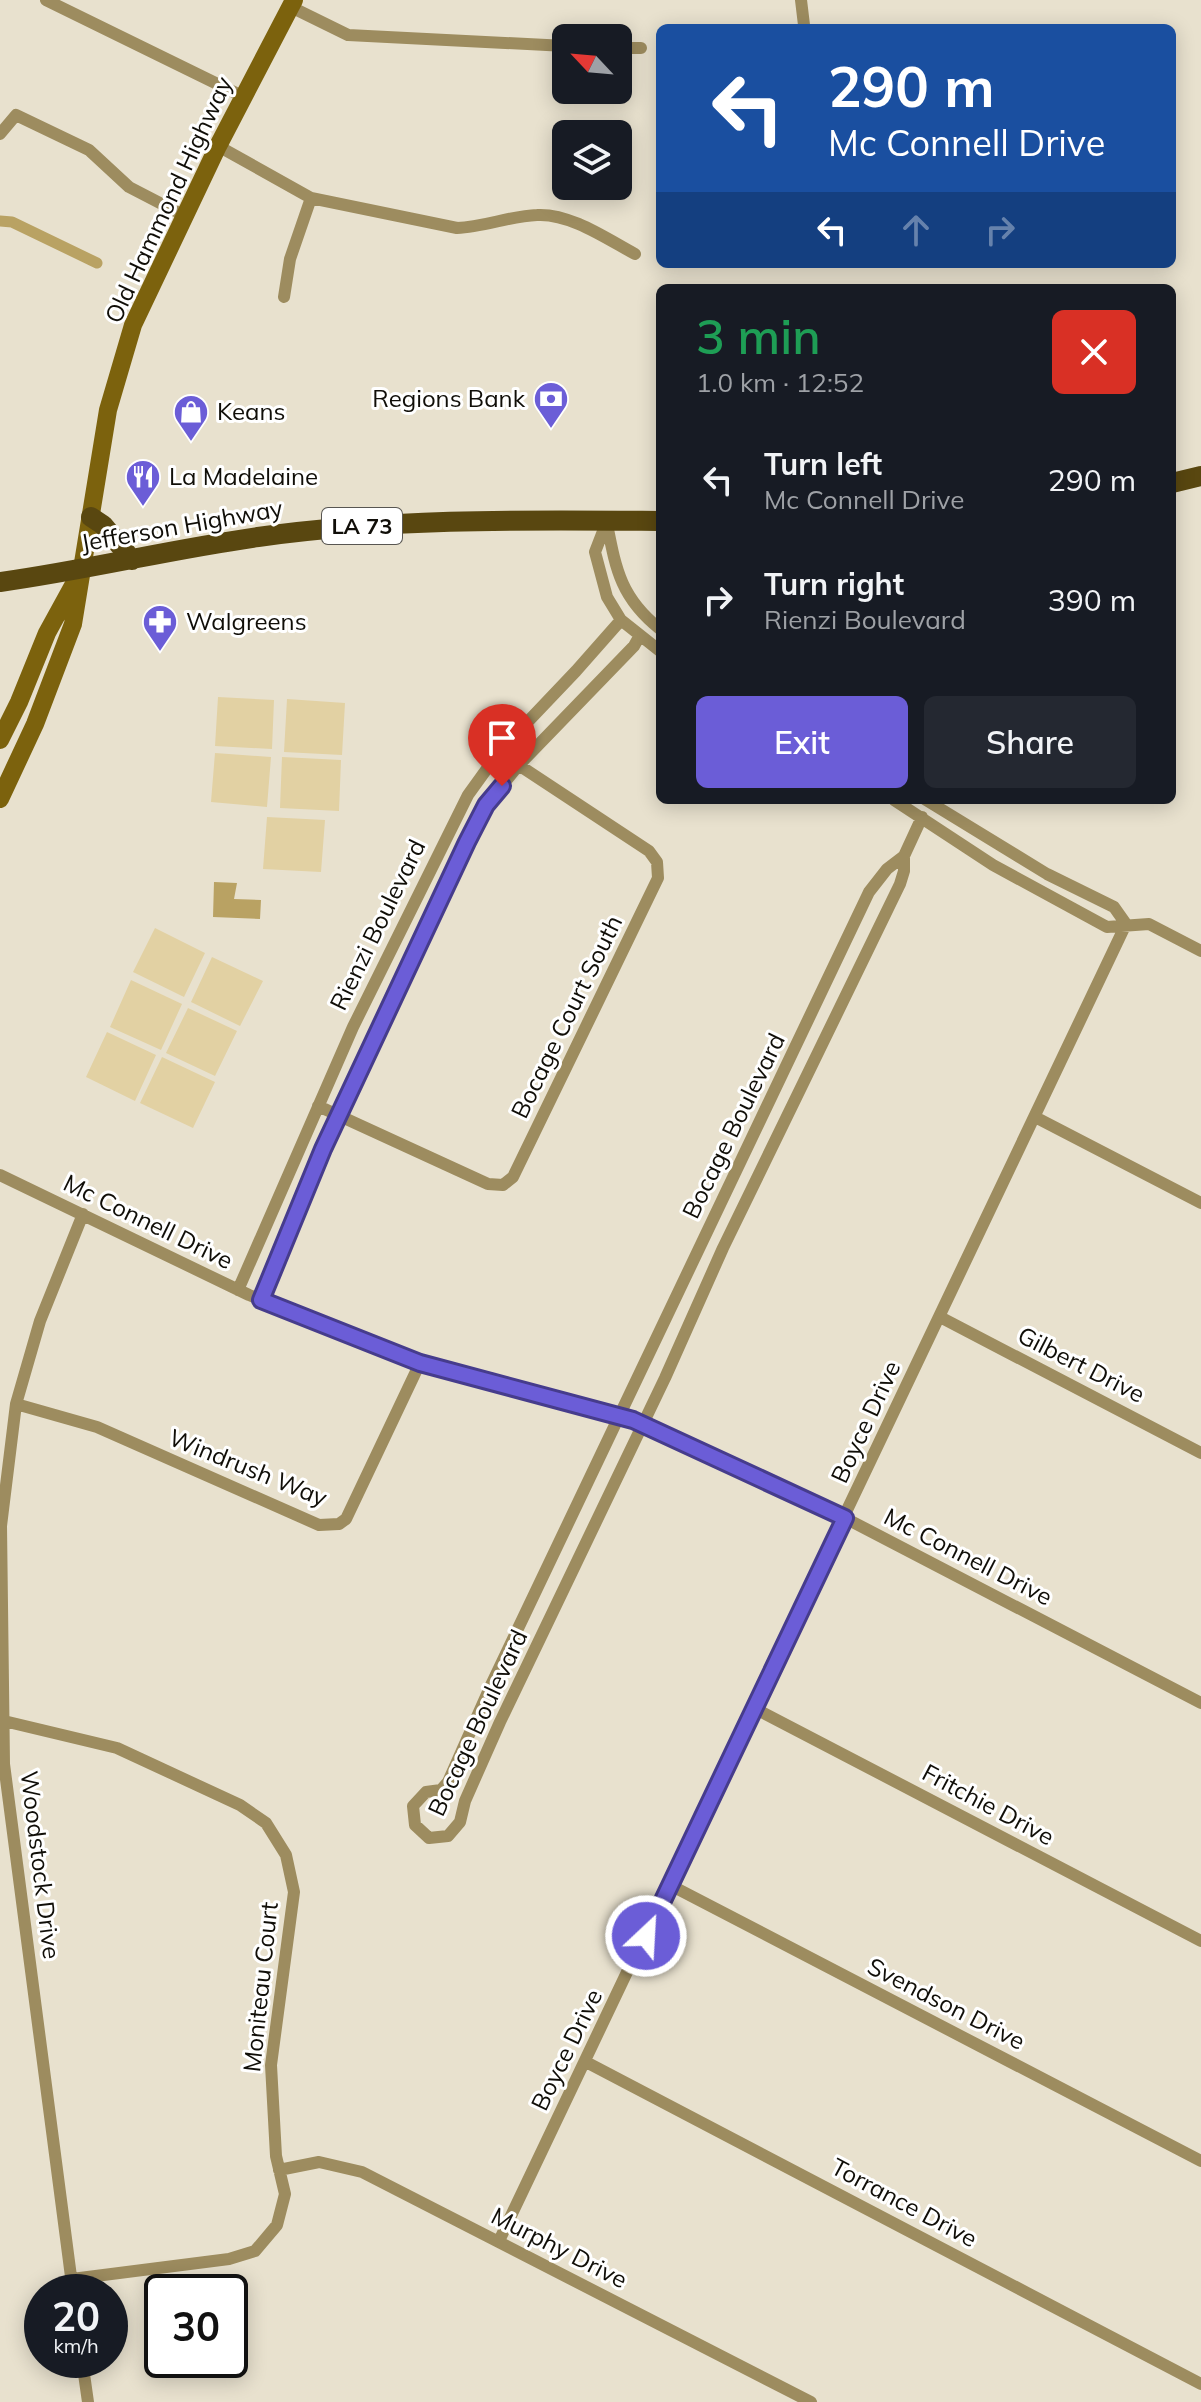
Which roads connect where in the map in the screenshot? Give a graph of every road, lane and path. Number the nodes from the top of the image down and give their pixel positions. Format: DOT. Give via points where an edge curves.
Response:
graph roads {
  1 [pos="46,0"];
  2 [pos="801,0"];
  3 [pos="292,3"];
  4 [pos="805,24"];
  5 [pos="552,45"];
  6 [pos="632,48"];
  7 [pos="641,48"];
  8 [pos="244,97"];
  9 [pos="0,134"];
  10 [pos="218,146"];
  11 [pos="311,198"];
  12 [pos="185,216"];
  13 [pos="635,254"];
  14 [pos="284,297"];
  15 [pos="1201,476"];
  16 [pos="1176,482"];
  17 [pos="91,517"];
  18 [pos="607,521"];
  19 [pos="656,521"];
  20 [pos="132,560"];
  21 [pos="83,569"];
  22 [pos="0,582"];
  23 [pos="621,620"];
  24 [pos="656,626"];
  25 [pos="639,637"];
  26 [pos="656,648"];
  27 [pos="0,740"];
  28 [pos="499,752"];
  29 [pos="518,766"];
  30 [pos="0,799"];
  31 [pos="901,804"];
  32 [pos="933,804"];
  33 [pos="922,817"];
  34 [pos="904,856"];
  35 [pos="1126,924"];
  36 [pos="1201,951"];
  37 [pos="318,1106"];
  38 [pos="339,1115"];
  39 [pos="1035,1117"];
  40 [pos="0,1175"];
  41 [pos="1201,1203"];
  42 [pos="83,1214"];
  43 [pos="238,1290"];
  44 [pos="261,1300"];
  45 [pos="940,1317"];
  46 [pos="420,1363"];
  47 [pos="16,1404"];
  48 [pos="621,1417"];
  49 [pos="642,1424"];
  50 [pos="1201,1453"];
  51 [pos="845,1518"];
  52 [pos="1201,1703"];
  53 [pos="754,1708"];
  54 [pos="4,1721"];
  55 [pos="670,1885"];
  56 [pos="1201,1941"];
  57 [pos="586,2062"];
  58 [pos="1201,2161"];
  59 [pos="279,2170"];
  60 [pos="499,2241"];
  61 [pos="72,2274"];
  62 [pos="128,2276"];
  63 [pos="85,2378"];
  64 [pos="1201,2384"];
  65 [pos="88,2402"];
  66 [pos="811,2402"];
  1 -- 8 [label="street"];
  2 -- 4 [label="street"];
  3 -- 5 [label="street" via="348,35"];
  3 -- 8 [label="main road, Old Hammond Highway"];
  6 -- 7 [label="street"];
  8 -- 10 [label="main road, Old Hammond Highway"];
  9 -- 12 [label="street" via="16,115 89,150 129,187"];
  10 -- 11 [label="street"];
  10 -- 12 [label="main road, Old Hammond Highway"];
  11 -- 13 [label="street" via="457,228 542,214 582,226"];
  11 -- 14 [label="street" via="290,259"];
  12 -- 17 [label="main road, Old Hammond Highway" via="132,328 108,410"];
  15 -- 16 [label="main road"];
  17 -- 20 [label="main road"];
  17 -- 21 [label="main road, Old Hammond Highway"];
  18 -- 19 [label="main road, Jefferson Highway / LA 73"];
  18 -- 20 [label="main road, Jefferson Highway / LA 73" via="368,526 258,537"];
  18 -- 23 [label="street" via="596,563"];
  18 -- 24 [label="street" via="623,587"];
  20 -- 21 [label="main road, Jefferson Highway / LA 73"];
  21 -- 22 [label="main road, Jefferson Highway"];
  21 -- 27 [label="main road" via="47,633"];
  21 -- 30 [label="main road, Old Hammond Highway" via="62,657"];
  23 -- 25 [label="street"];
  23 -- 28 [label="street, Rienzi Boulevard"];
  25 -- 26 [label="street"];
  25 -- 29 [label="street, Rienzi Boulevard"];
  28 -- 29 [label="street"];
  28 -- 37 [label="street, Rienzi Boulevard" via="451,826"];
  29 -- 38 [label="street, Rienzi Boulevard" via="486,805"];
  29 -- 38 [label="street, Bocage Court South" via="649,851 657,862 658,878 513,1177 503,1185 488,1184"];
  31 -- 33 [label="street"];
  32 -- 35 [label="street" via="1047,874 1114,907"];
  33 -- 34 [label="street, Bocage Boulevard"];
  33 -- 35 [label="street" via="993,865 1107,927"];
  34 -- 48 [label="street, Bocage Boulevard" via="869,892"];
  34 -- 49 [label="street, Bocage Boulevard" via="900,884"];
  35 -- 36 [label="street" via="1149,924"];
  35 -- 39 [label="street, Boyce Drive"];
  37 -- 38 [label="street"];
  37 -- 43 [label="street, Rienzi Boulevard"];
  38 -- 44 [label="street, Rienzi Boulevard"];
  39 -- 41 [label="street"];
  39 -- 45 [label="street, Boyce Drive"];
  40 -- 42 [label="street, Mc Connell Drive"];
  42 -- 43 [label="street, Mc Connell Drive"];
  42 -- 47 [label="street, Woodstock Drive" via="40,1321"];
  43 -- 44 [label="street, Mc Connell Drive"];
  44 -- 46 [label="street, Mc Connell Drive"];
  45 -- 50 [label="street, Gilbert Drive"];
  45 -- 51 [label="street, Boyce Drive"];
  46 -- 47 [label="street, Windrush Way" via="346,1519 333,1525 319,1525 85,1422"];
  46 -- 48 [label="street, Mc Connell Drive"];
  47 -- 54 [label="street, Woodstock Drive" via="1,1526"];
  48 -- 49 [label="street, Mc Connell Drive"];
  48 -- 49 [label="street, Bocage Boulevard" via="448,1782 441,1790 426,1792 413,1806 415,1825 429,1838 456,1830 500,1722"];
  49 -- 51 [label="street, Mc Connell Drive"];
  51 -- 52 [label="street, Mc Connell Drive"];
  51 -- 53 [label="street, Boyce Drive"];
  53 -- 55 [label="street, Boyce Drive"];
  53 -- 56 [label="street, Fritchie Drive"];
  54 -- 59 [label="street, Moniteau Court" via="117,1748 240,1805 266,1823 286,1855 294,1892 271,2065"];
  54 -- 61 [label="street, Woodstock Drive" via="4,1764"];
  55 -- 57 [label="street, Boyce Drive"];
  55 -- 58 [label="street, Svendson Drive"];
  57 -- 60 [label="street, Boyce Drive"];
  57 -- 64 [label="street, Torrance Drive"];
  59 -- 60 [label="street, Murphy Drive" via="319,2162 362,2172"];
  59 -- 62 [label="street, Moniteau Court" via="285,2194 277,2225 255,2251"];
  60 -- 66 [label="street, Murphy Drive"];
  63 -- 65 [label="street"];
}
